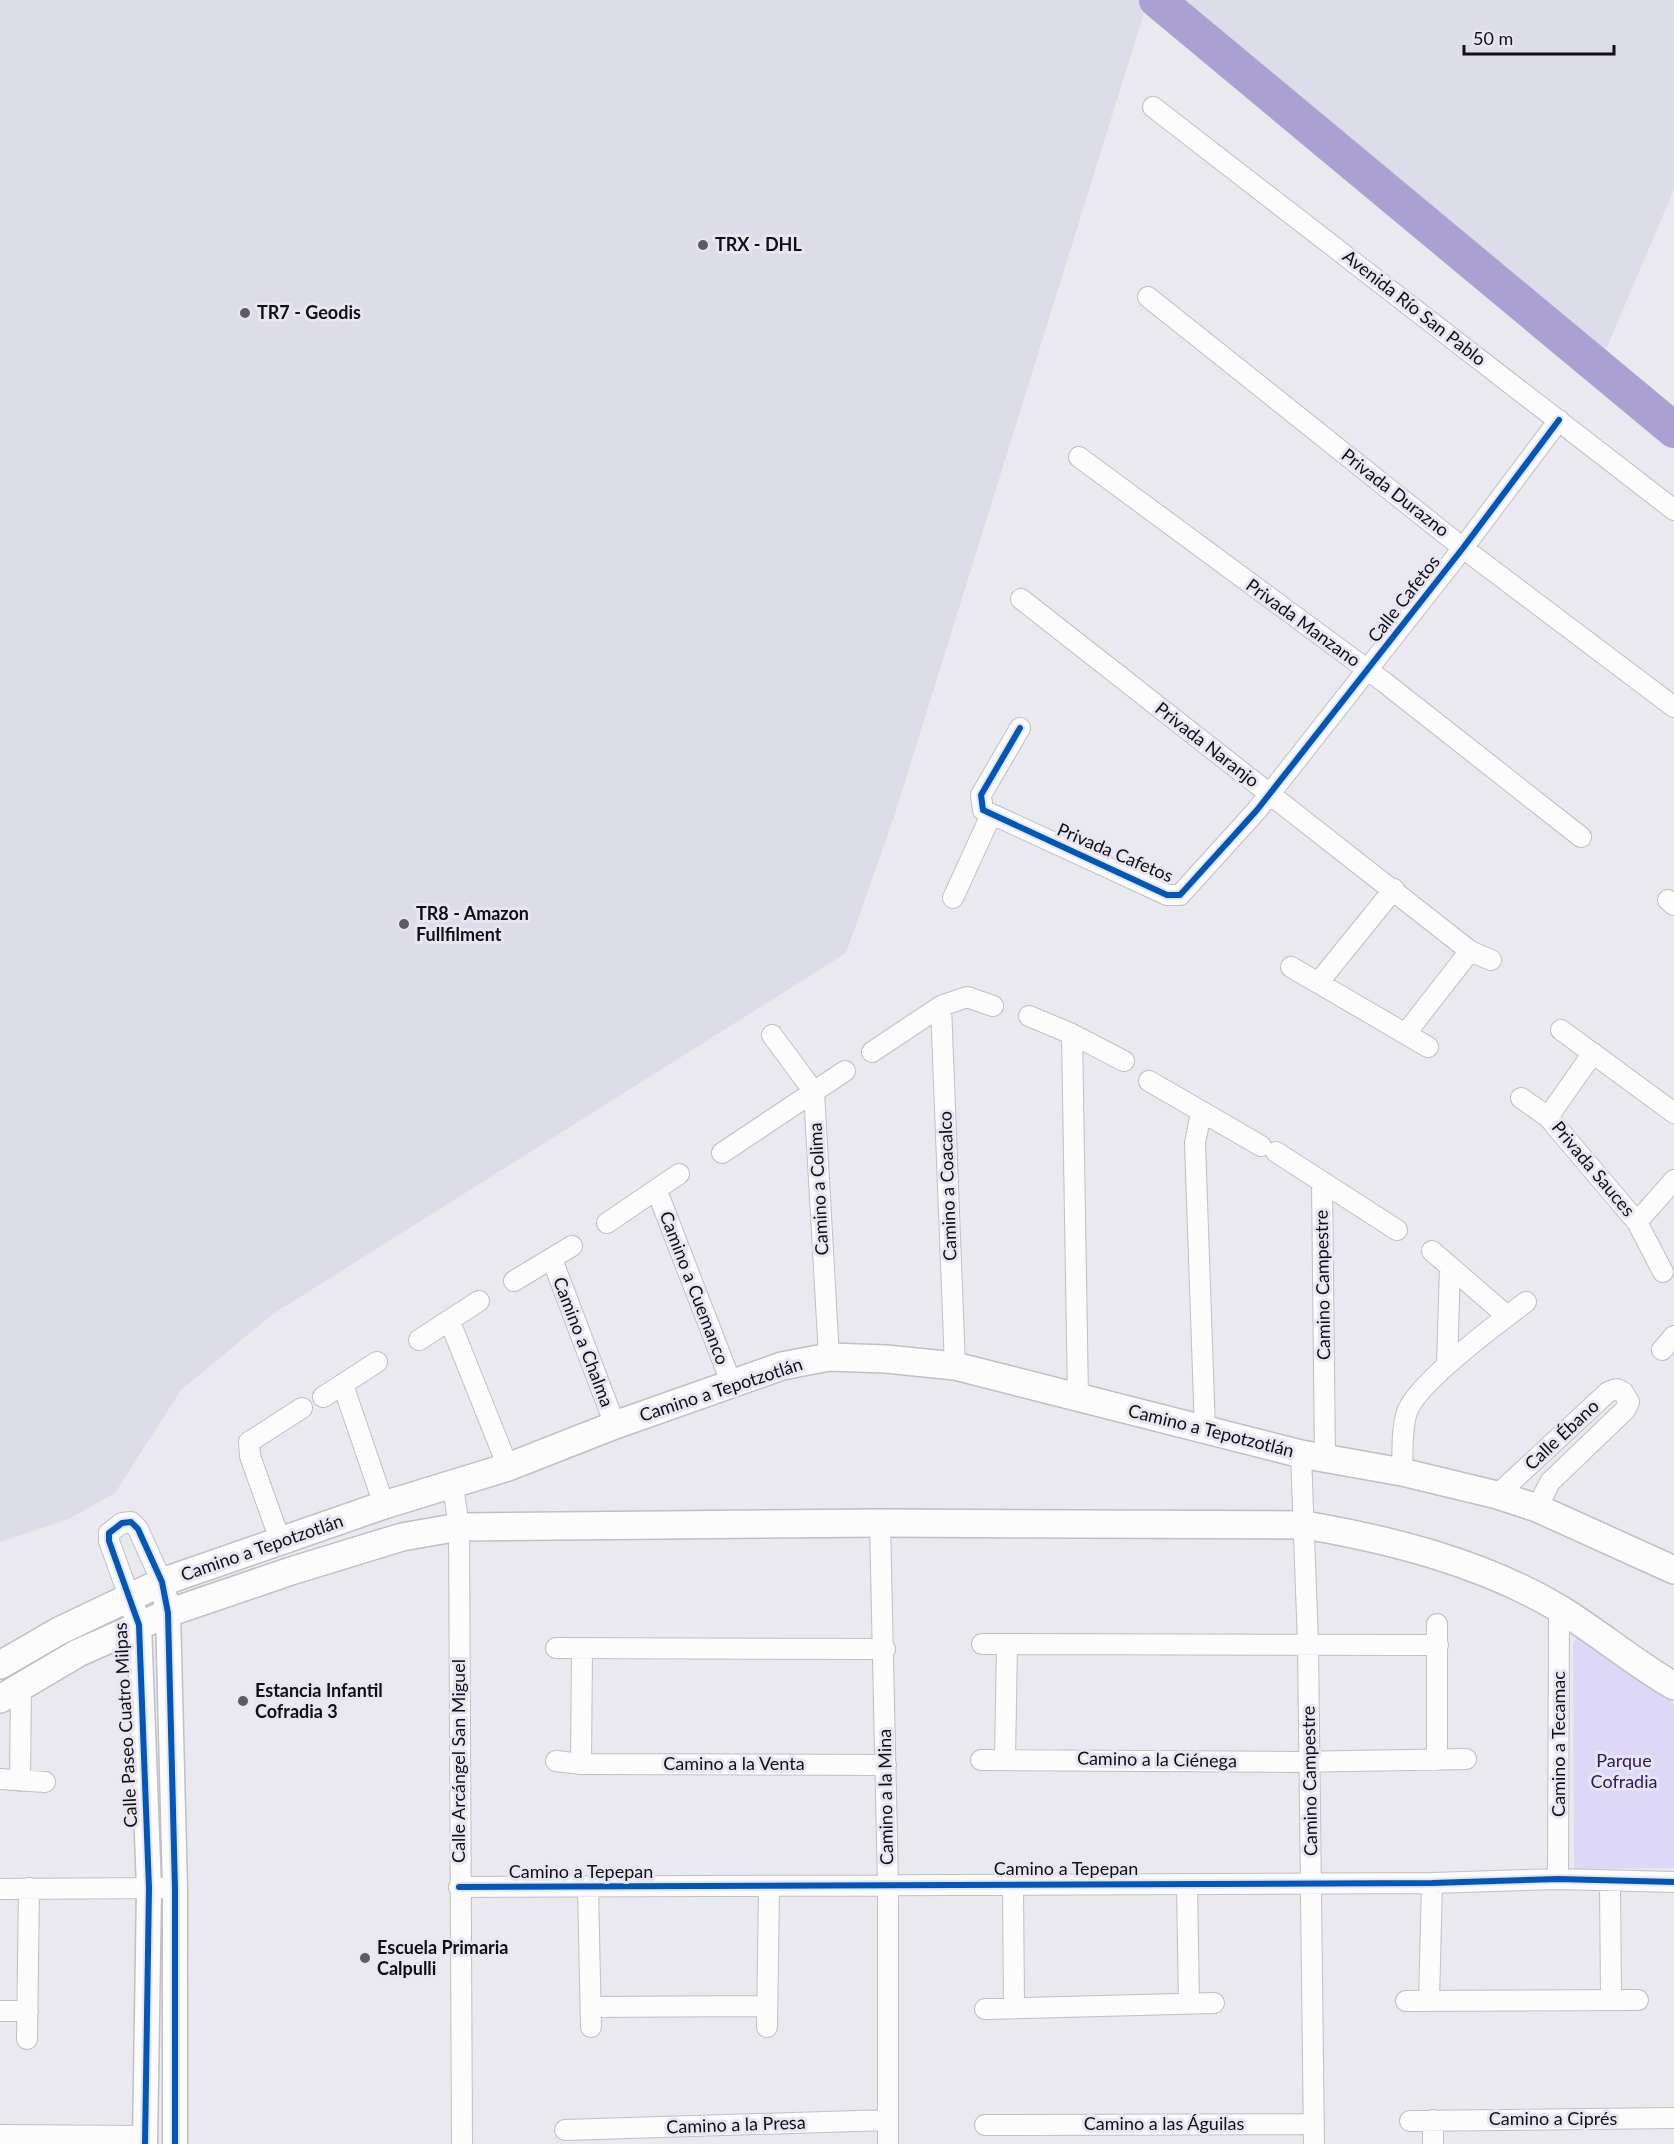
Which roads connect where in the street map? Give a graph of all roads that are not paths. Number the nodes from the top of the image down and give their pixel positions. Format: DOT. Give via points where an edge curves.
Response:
graph roads {
  1 [pos="1153,107"];
  2 [pos="1148,297"];
  3 [pos="1558,420"];
  4 [pos="1079,457"];
  5 [pos="1674,510"];
  6 [pos="1463,548"];
  7 [pos="1021,599"];
  8 [pos="1368,670"];
  9 [pos="1674,707"];
  10 [pos="1020,728"];
  11 [pos="1269,794"];
  12 [pos="987,812"];
  13 [pos="1581,837"];
  14 [pos="1394,889"];
  15 [pos="953,898"];
  16 [pos="1470,951"];
  17 [pos="1491,960"];
  18 [pos="1291,967"];
  19 [pos="1318,983"];
  20 [pos="941,1005"];
  21 [pos="993,1006"];
  22 [pos="1029,1016"];
  23 [pos="1561,1030"];
  24 [pos="1406,1033"];
  25 [pos="1072,1034"];
  26 [pos="772,1035"];
  27 [pos="1428,1047"];
  28 [pos="872,1052"];
  29 [pos="1593,1053"];
  30 [pos="1124,1061"];
  31 [pos="845,1071"];
  32 [pos="1149,1081"];
  33 [pos="814,1092"];
  34 [pos="1521,1098"];
  35 [pos="1201,1113"];
  36 [pos="1674,1113"];
  37 [pos="1548,1117"];
  38 [pos="722,1154"];
  39 [pos="679,1174"];
  40 [pos="1674,1180"];
  41 [pos="1322,1182"];
  42 [pos="657,1191"];
  43 [pos="1637,1222"];
  44 [pos="607,1223"];
  45 [pos="1397,1230"];
  46 [pos="572,1246"];
  47 [pos="1432,1251"];
  48 [pos="552,1259"];
  49 [pos="1450,1267"];
  50 [pos="1663,1272"];
  51 [pos="514,1281"];
  52 [pos="479,1301"];
  53 [pos="1526,1302"];
  54 [pos="1507,1316"];
  55 [pos="450,1322"];
  56 [pos="419,1340"];
  57 [pos="829,1357"];
  58 [pos="377,1362"];
  59 [pos="1447,1365"];
  60 [pos="955,1366"];
  61 [pos="343,1385"];
  62 [pos="732,1385"];
  63 [pos="323,1397"];
  64 [pos="1078,1398"];
  65 [pos="302,1408"];
  66 [pos="615,1425"];
  67 [pos="1205,1430"];
  68 [pos="1313,1456"];
  69 [pos="508,1467"];
  70 [pos="1402,1472"];
  71 [pos="453,1486"];
  72 [pos="1497,1496"];
  73 [pos="384,1505"];
  74 [pos="1537,1508"];
  75 [pos="880,1523"];
  76 [pos="1305,1525"];
  77 [pos="459,1527"];
  78 [pos="281,1543"];
  79 [pos="1674,1570"];
  80 [pos="162,1582"];
  81 [pos="130,1599"];
  82 [pos="1559,1609"];
  83 [pos="168,1613"];
  84 [pos="1437,1624"];
  85 [pos="139,1625"];
  86 [pos="982,1644"];
  87 [pos="1007,1644"];
  88 [pos="1308,1644"];
  89 [pos="1438,1645"];
  90 [pos="556,1648"];
  91 [pos="582,1648"];
  92 [pos="885,1649"];
  93 [pos="0,1665"];
  94 [pos="1674,1686"];
  95 [pos="10,1693"];
  96 [pos="1005,1759"];
  97 [pos="1466,1759"];
  98 [pos="981,1760"];
  99 [pos="1437,1760"];
  100 [pos="556,1761"];
  101 [pos="1309,1761"];
  102 [pos="581,1764"];
  103 [pos="886,1765"];
  104 [pos="10,1780"];
  105 [pos="45,1782"];
  106 [pos="1558,1879"];
  107 [pos="1311,1882"];
  108 [pos="1610,1882"];
  109 [pos="1674,1882"];
  110 [pos="1431,1883"];
  111 [pos="1187,1884"];
  112 [pos="888,1885"];
  113 [pos="1013,1885"];
  114 [pos="459,1887"];
  115 [pos="588,1887"];
  116 [pos="769,1887"];
  117 [pos="29,1888"];
  118 [pos="149,1888"];
  119 [pos="0,1889"];
  120 [pos="175,1889"];
  121 [pos="1429,2000"];
  122 [pos="1611,2000"];
  123 [pos="1638,2000"];
  124 [pos="1406,2001"];
  125 [pos="1214,2003"];
  126 [pos="1189,2004"];
  127 [pos="767,2006"];
  128 [pos="591,2007"];
  129 [pos="1014,2007"];
  130 [pos="985,2009"];
  131 [pos="0,2011"];
  132 [pos="28,2011"];
  133 [pos="591,2027"];
  134 [pos="768,2027"];
  135 [pos="27,2039"];
  136 [pos="1674,2118"];
  137 [pos="888,2120"];
  138 [pos="1433,2120"];
  139 [pos="1410,2121"];
  140 [pos="1314,2124"];
  141 [pos="985,2125"];
  142 [pos="565,2130"];
  143 [pos="1013,2134"];
  144 [pos="0,2135"];
  145 [pos="585,2137"];
  146 [pos="145,2140"];
  147 [pos="175,2144"];
  148 [pos="462,2144"];
  149 [pos="888,2144"];
  150 [pos="1314,2144"];
  151 [pos="1433,2144"];
  1 -- 3 [label="street, Avenida Río San Pablo"];
  2 -- 6 [label="street, Privada Durazno"];
  3 -- 5 [label="street, Avenida Río San Pablo"];
  3 -- 6 [label="street, Calle Cafetos"];
  4 -- 8 [label="street, Privada Manzano"];
  6 -- 8 [label="street, Calle Cafetos"];
  6 -- 9 [label="street, Privada Durazno"];
  7 -- 11 [label="street, Privada Naranjo"];
  8 -- 11 [label="street, Calle Cafetos"];
  8 -- 13 [label="street, Privada Manzano"];
  10 -- 12 [label="street" via="981,795 980,802"];
  11 -- 12 [label="street, Privada Cafetos" via="1180,895 1167,895"];
  11 -- 14 [label="street, Privada Naranjo"];
  12 -- 15 [label="street"];
  14 -- 16 [label="street, Privada Naranjo"];
  14 -- 19 [label="street"];
  16 -- 17 [label="street, Privada Naranjo"];
  16 -- 24 [label="street"];
  18 -- 19 [label="street"];
  19 -- 24 [label="street"];
  20 -- 21 [label="street" via="967,997"];
  20 -- 28 [label="street"];
  20 -- 60 [label="street, Camino a Coacalco"];
  22 -- 25 [label="street"];
  23 -- 29 [label="street"];
  24 -- 27 [label="street"];
  25 -- 30 [label="street"];
  25 -- 64 [label="street"];
  26 -- 33 [label="street"];
  29 -- 36 [label="street"];
  29 -- 37 [label="street, Privada Sauces"];
  31 -- 33 [label="street"];
  32 -- 35 [label="street"];
  33 -- 38 [label="street"];
  33 -- 57 [label="street, Camino a Colima"];
  34 -- 37 [label="street, Privada Sauces"];
  35 -- 41 [label="street"];
  35 -- 67 [label="street" via="1195,1143"];
  37 -- 43 [label="street, Privada Sauces"];
  39 -- 42 [label="street"];
  40 -- 43 [label="street, Privada Sauces"];
  41 -- 45 [label="street"];
  41 -- 68 [label="street, Camino Campestre"];
  42 -- 44 [label="street"];
  42 -- 62 [label="street, Camino a Cuemanco"];
  43 -- 50 [label="street, Privada Sauces"];
  46 -- 48 [label="street"];
  47 -- 49 [label="street"];
  48 -- 51 [label="street"];
  48 -- 66 [label="street, Camino a Chalma"];
  49 -- 54 [label="street"];
  49 -- 59 [label="street"];
  52 -- 55 [label="street"];
  53 -- 54 [label="street"];
  54 -- 59 [label="street"];
  55 -- 56 [label="street"];
  55 -- 69 [label="street"];
  57 -- 60 [label="main road, Camino a Tepotzotlán"];
  57 -- 62 [label="main road, Camino a Tepotzotlán" via="783,1366"];
  58 -- 61 [label="street"];
  59 -- 70 [label="street" via="1408,1409"];
  60 -- 64 [label="main road, Camino a Tepotzotlán"];
  61 -- 63 [label="street"];
  61 -- 73 [label="street"];
  62 -- 66 [label="main road, Camino a Tepotzotlán"];
  64 -- 67 [label="main road, Camino a Tepotzotlán"];
  65 -- 78 [label="street" via="249,1442 250,1456"];
  66 -- 69 [label="main road, Camino a Tepotzotlán"];
  67 -- 68 [label="main road, Camino a Tepotzotlán"];
  68 -- 70 [label="main road, Camino a Tepotzotlán"];
  68 -- 76 [label="street, Camino Campestre"];
  69 -- 71 [label="main road, Camino a Tepotzotlán"];
  70 -- 72 [label="main road, Camino a Tepotzotlán"];
  71 -- 73 [label="main road, Camino a Tepotzotlán"];
  71 -- 77 [label="street, Calle Arcángel San Miguel"];
  72 -- 74 [label="main road, Camino a Tepotzotlán"];
  72 -- 74 [label="street, Calle Ébano" via="1608,1392 1623,1392 1629,1402 1625,1410 1550,1482"];
  73 -- 78 [label="main road, Camino a Tepotzotlán"];
  74 -- 79 [label="main road, Camino a Tepotzotlán"];
  75 -- 76 [label="main road, Camino a Tepotzotlán"];
  75 -- 77 [label="main road, Camino a Tepotzotlán"];
  75 -- 92 [label="street, Camino a la Mina"];
  76 -- 82 [label="main road, Camino a Tepotzotlán" via="1368,1536 1443,1558"];
  76 -- 88 [label="street, Camino Campestre"];
  77 -- 83 [label="main road, Camino a Tepotzotlán" via="391,1540"];
  77 -- 114 [label="street, Calle Arcángel San Miguel"];
  78 -- 80 [label="main road, Camino a Tepotzotlán"];
  80 -- 81 [label="main road, Camino a Tepotzotlán"];
  80 -- 81 [label="street, Calle Paseo Cuatro Milpas" via="138,1529 131,1522 115,1526 109,1541"];
  80 -- 83 [label="street, Calle Paseo Cuatro Milpas"];
  81 -- 85 [label="street, Calle Paseo Cuatro Milpas"];
  81 -- 93 [label="main road, Camino a Tepotzotlán" via="59,1631"];
  82 -- 94 [label="main road, Camino a Tepotzotlán"];
  82 -- 106 [label="street, Camino a Tecamac"];
  83 -- 85 [label="main road, Camino a Tepotzotlán"];
  83 -- 120 [label="street, Calle Paseo Cuatro Milpas"];
  84 -- 89 [label="street"];
  85 -- 95 [label="main road, Camino a Tepotzotlán" via="78,1653"];
  85 -- 118 [label="street, Calle Paseo Cuatro Milpas"];
  86 -- 87 [label="street"];
  87 -- 88 [label="street"];
  87 -- 96 [label="street"];
  88 -- 89 [label="street"];
  88 -- 101 [label="street, Camino Campestre"];
  89 -- 99 [label="street"];
  90 -- 91 [label="street"];
  91 -- 92 [label="street"];
  91 -- 102 [label="street"];
  92 -- 103 [label="street, Camino a la Mina"];
  95 -- 104 [label="street"];
  96 -- 98 [label="street, Camino a la Ciénega"];
  96 -- 101 [label="street, Camino a la Ciénega"];
  97 -- 99 [label="street, Camino a la Ciénega"];
  99 -- 101 [label="street, Camino a la Ciénega"];
  100 -- 102 [label="street, Camino a la Venta"];
  101 -- 107 [label="street, Camino Campestre"];
  102 -- 103 [label="street, Camino a la Venta"];
  103 -- 112 [label="street, Camino a la Mina"];
  104 -- 105 [label="street"];
  106 -- 108 [label="street, Camino a Tepepan"];
  106 -- 110 [label="street, Camino a Tepepan"];
  107 -- 110 [label="street, Camino a Tepepan"];
  107 -- 111 [label="street, Camino a Tepepan"];
  107 -- 140 [label="street, Camino Campestre"];
  108 -- 109 [label="street, Camino a Tepepan"];
  108 -- 122 [label="street"];
  110 -- 121 [label="street"];
  111 -- 113 [label="street, Camino a Tepepan"];
  111 -- 126 [label="street"];
  112 -- 113 [label="street, Camino a Tepepan"];
  112 -- 116 [label="street, Camino a Tepepan"];
  112 -- 137 [label="street, Camino a la Mina"];
  113 -- 129 [label="street"];
  114 -- 115 [label="street, Camino a Tepepan"];
  114 -- 148 [label="street, Calle Arcángel San Miguel"];
  115 -- 116 [label="street, Camino a Tepepan"];
  115 -- 128 [label="street"];
  116 -- 127 [label="street"];
  117 -- 118 [label="street"];
  117 -- 119 [label="street"];
  117 -- 132 [label="street"];
  118 -- 120 [label="street"];
  118 -- 146 [label="street, Calle Paseo Cuatro Milpas"];
  120 -- 147 [label="street, Calle Paseo Cuatro Milpas"];
  121 -- 122 [label="street"];
  121 -- 124 [label="street"];
  122 -- 123 [label="street"];
  125 -- 126 [label="street"];
  126 -- 129 [label="street"];
  127 -- 128 [label="street"];
  127 -- 134 [label="street"];
  128 -- 133 [label="street"];
  129 -- 130 [label="street"];
  131 -- 132 [label="street"];
  132 -- 135 [label="street"];
  136 -- 138 [label="street, Camino a Ciprés"];
  137 -- 145 [label="street, Camino a la Presa"];
  137 -- 149 [label="street, Camino a la Mina"];
  138 -- 139 [label="street, Camino a Ciprés"];
  138 -- 151 [label="street"];
  140 -- 143 [label="street, Camino a las Águilas"];
  140 -- 150 [label="street, Camino Campestre"];
  141 -- 143 [label="street, Camino a las Águilas"];
  142 -- 145 [label="street, Camino a la Presa"];
  144 -- 146 [label="street"];
}
